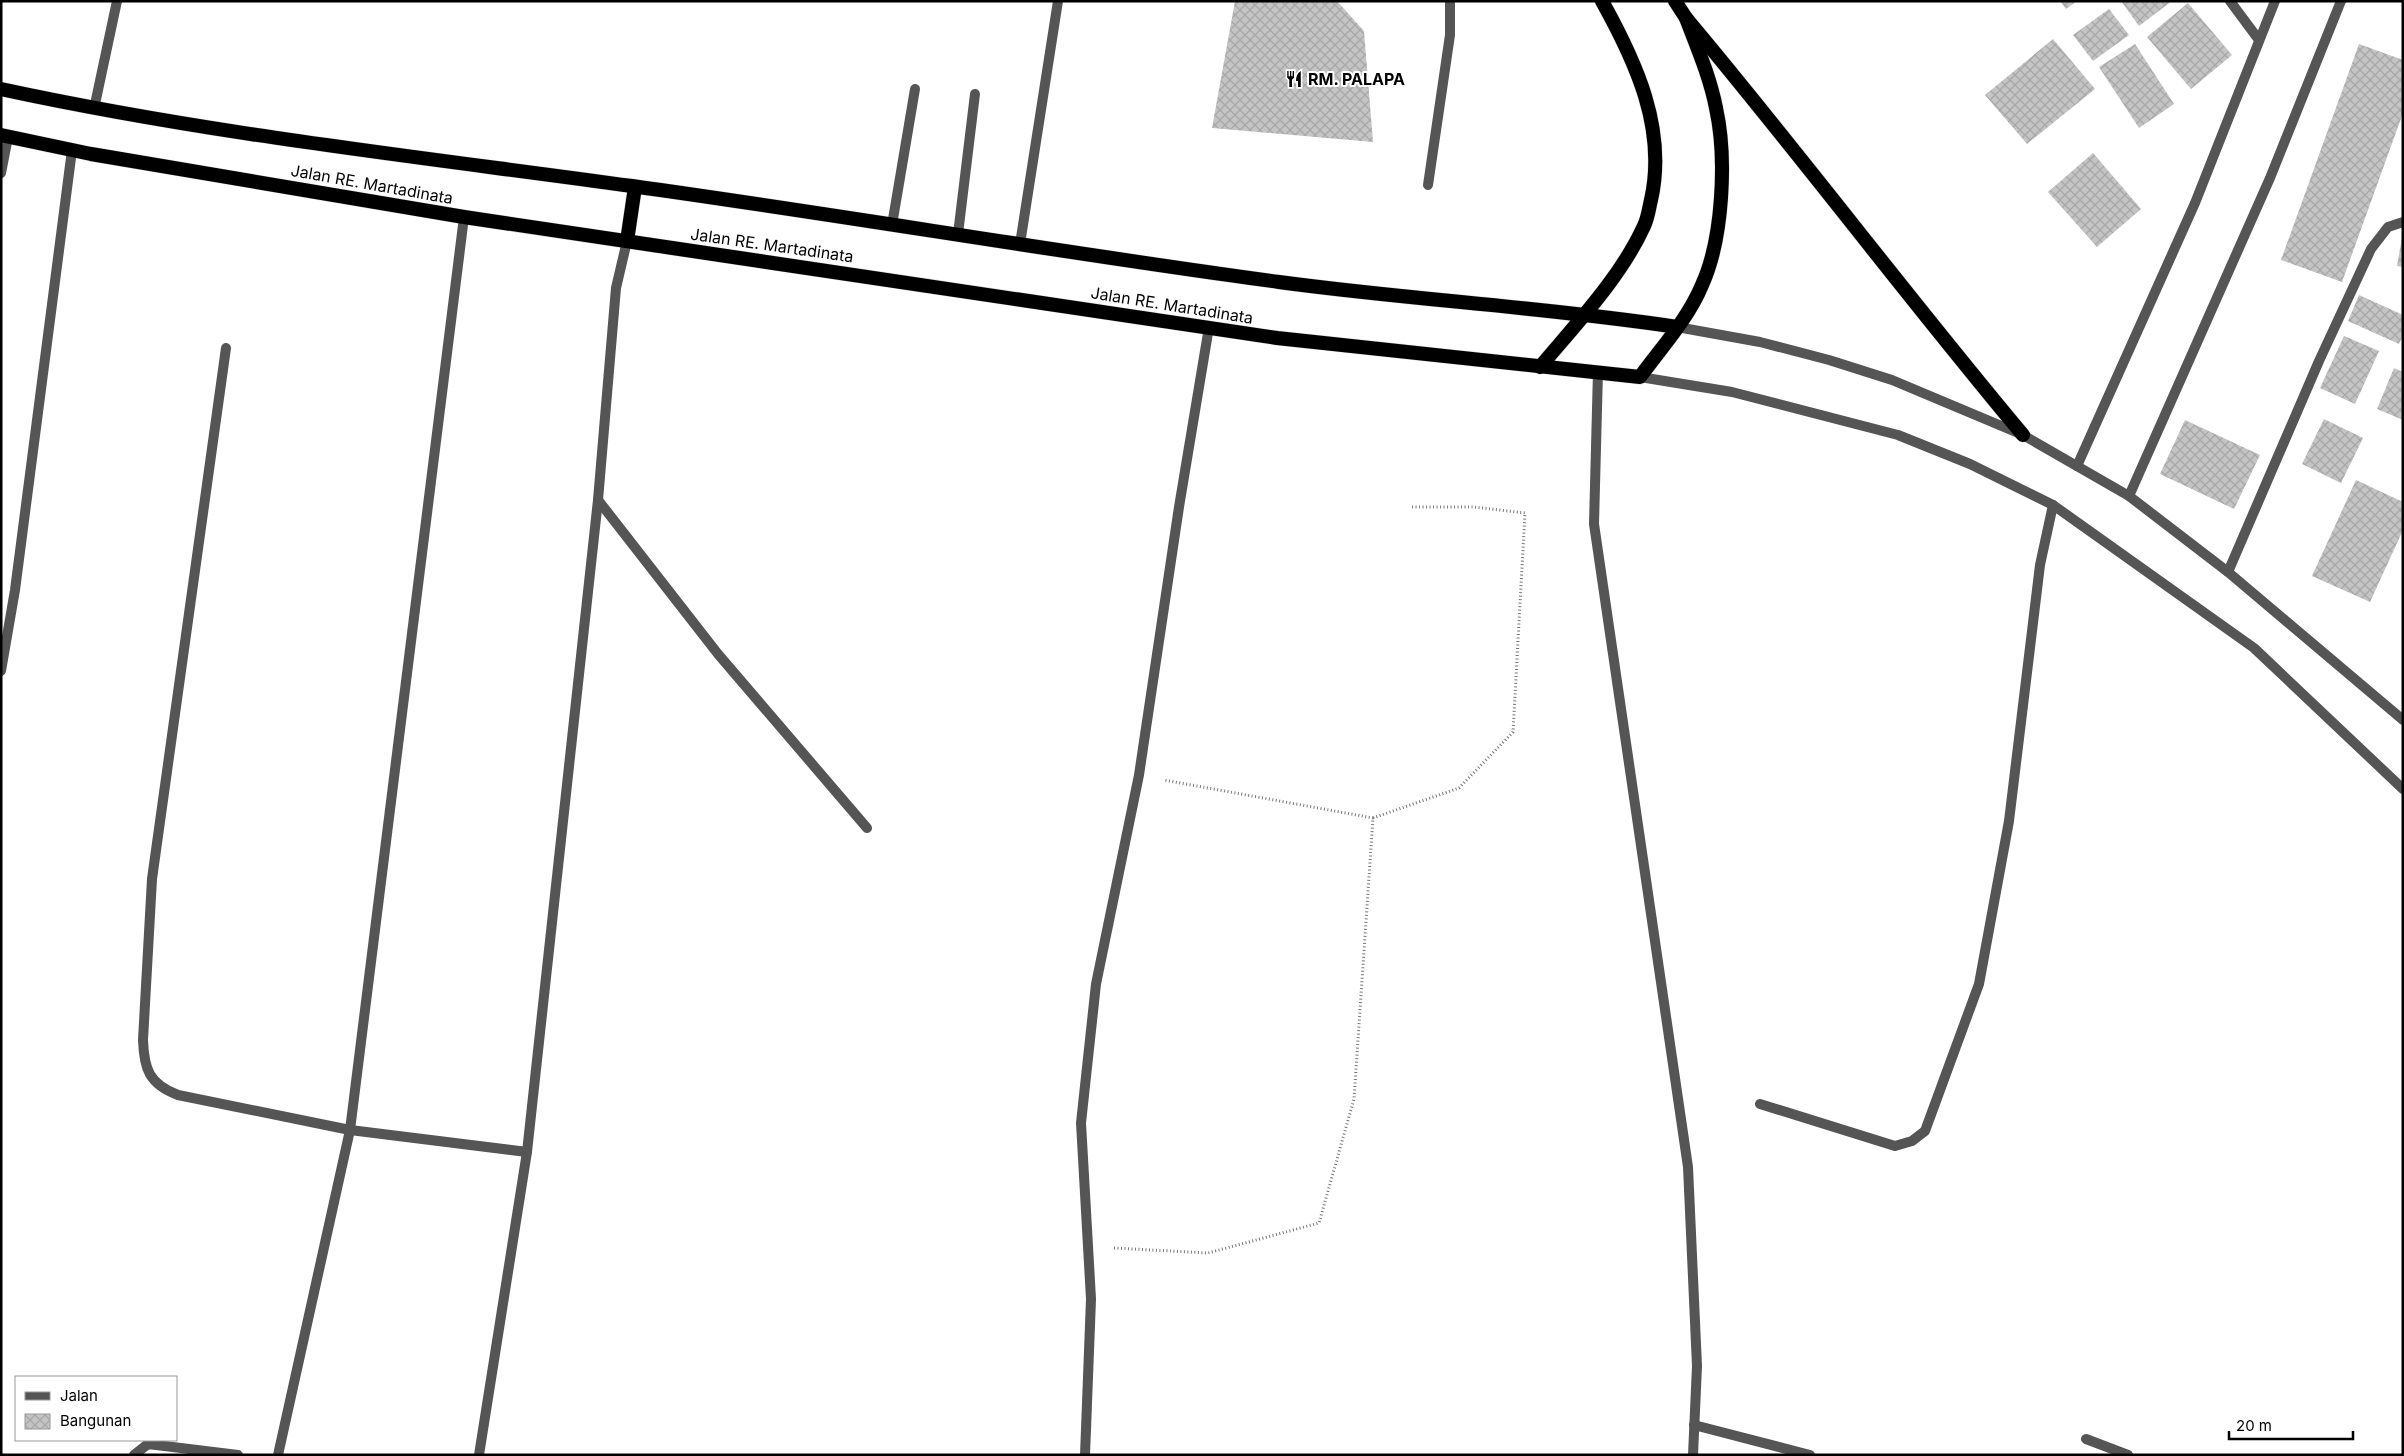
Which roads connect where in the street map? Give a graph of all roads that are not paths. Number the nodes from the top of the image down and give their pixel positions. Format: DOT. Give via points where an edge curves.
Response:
graph roads {
  1 [pos="117,1"];
  2 [pos="1058,1"];
  3 [pos="1450,1"];
  4 [pos="1602,1"];
  5 [pos="1675,1"];
  6 [pos="2230,1"];
  7 [pos="2275,1"];
  8 [pos="2341,1"];
  9 [pos="1686,18"];
  10 [pos="2259,40"];
  11 [pos="1,89"];
  12 [pos="915,89"];
  13 [pos="975,94"];
  14 [pos="94,109"];
  15 [pos="5,136"];
  16 [pos="72,150"];
  17 [pos="1,173"];
  18 [pos="1428,185"];
  19 [pos="635,186"];
  20 [pos="464,217"];
  21 [pos="2403,222"];
  22 [pos="892,225"];
  23 [pos="958,234"];
  24 [pos="627,241"];
  25 [pos="1020,244"];
  26 [pos="1585,314"];
  27 [pos="1209,327"];
  28 [pos="1677,327"];
  29 [pos="226,348"];
  30 [pos="1540,367"];
  31 [pos="1598,371"];
  32 [pos="1640,377"];
  33 [pos="2023,436"];
  34 [pos="2077,466"];
  35 [pos="2129,496"];
  36 [pos="598,500"];
  37 [pos="2053,504"];
  38 [pos="2228,572"];
  39 [pos="1,671"];
  40 [pos="2403,720"];
  41 [pos="2403,789"];
  42 [pos="867,828"];
  43 [pos="1760,1104"];
  44 [pos="350,1130"];
  45 [pos="527,1152"];
  46 [pos="1694,1425"];
  47 [pos="2086,1440"];
  48 [pos="134,1455"];
  49 [pos="238,1455"];
  50 [pos="278,1455"];
  51 [pos="479,1455"];
  52 [pos="1085,1455"];
  53 [pos="1694,1455"];
  54 [pos="1810,1455"];
  55 [pos="2128,1455"];
  1 -- 14 [label="street"];
  2 -- 25 [label="street"];
  3 -- 18 [label="street" via="1450,35"];
  4 -- 26 [label="highway" via="1624,41 1645,94 1655,136 1654,186 1645,225"];
  5 -- 9 [label="highway"];
  6 -- 10 [label="street"];
  7 -- 10 [label="street"];
  8 -- 35 [label="street" via="2270,178"];
  9 -- 28 [label="highway" via="1716,109 1721,146 1719,219 1702,286"];
  9 -- 33 [label="highway" via="1776,125"];
  10 -- 34 [label="street" via="2195,203"];
  11 -- 14 [label="highway"];
  12 -- 22 [label="street"];
  13 -- 23 [label="street"];
  14 -- 19 [label="highway" via="399,156"];
  15 -- 16 [label="highway, Jalan RE. Martadinata"];
  15 -- 17 [label="street"];
  16 -- 20 [label="highway, Jalan RE. Martadinata"];
  16 -- 39 [label="street" via="15,590"];
  19 -- 22 [label="highway"];
  19 -- 24 [label="highway"];
  20 -- 24 [label="highway, Jalan RE. Martadinata"];
  20 -- 44 [label="street"];
  21 -- 38 [label="street" via="2388,227 2371,249"];
  22 -- 23 [label="highway"];
  23 -- 25 [label="highway"];
  24 -- 27 [label="highway, Jalan RE. Martadinata"];
  24 -- 36 [label="street" via="616,288"];
  25 -- 26 [label="highway" via="1284,283"];
  26 -- 28 [label="highway"];
  26 -- 30 [label="highway"];
  27 -- 30 [label="highway, Jalan RE. Martadinata" via="1277,338"];
  27 -- 52 [label="street" via="1139,775 1096,984 1081,1123 1091,1299"];
  28 -- 32 [label="highway"];
  28 -- 33 [label="street" via="1760,342 1829,360 1892,380"];
  29 -- 44 [label="street" via="152,879 144,1059 149,1074 158,1084 178,1095"];
  30 -- 31 [label="highway, Jalan RE. Martadinata"];
  31 -- 32 [label="highway, Jalan RE. Martadinata"];
  31 -- 46 [label="street" via="1594,524 1688,1167 1696,1366"];
  32 -- 37 [label="street" via="1732,392 1898,436 1970,464"];
  33 -- 34 [label="street"];
  34 -- 35 [label="street"];
  35 -- 38 [label="street"];
  36 -- 42 [label="street" via="718,654"];
  36 -- 45 [label="street"];
  37 -- 41 [label="street" via="2254,648"];
  37 -- 43 [label="street" via="2039,574 2009,820 1979,984 1925,1131 1912,1141 1895,1146"];
  38 -- 40 [label="street"];
  44 -- 45 [label="street"];
  44 -- 50 [label="street"];
  45 -- 51 [label="street"];
  46 -- 53 [label="street"];
  46 -- 54 [label="street"];
  47 -- 55 [label="street"];
  48 -- 49 [label="street" via="148,1444"];
}
